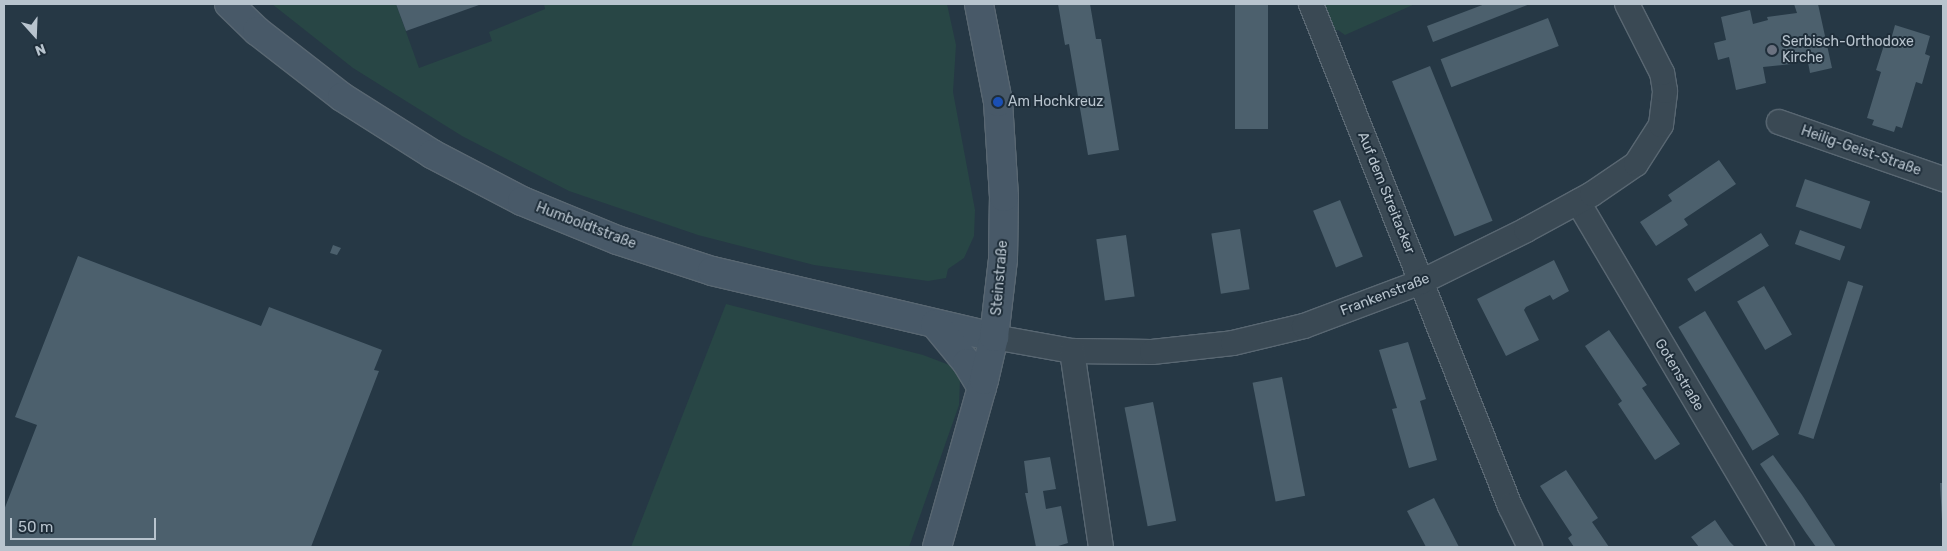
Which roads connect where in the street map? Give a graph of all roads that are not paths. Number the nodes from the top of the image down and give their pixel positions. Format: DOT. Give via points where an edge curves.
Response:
graph roads {
  1 [pos="229,4"];
  2 [pos="979,4"];
  3 [pos="1311,4"];
  4 [pos="1627,4"];
  5 [pos="1779,122"];
  6 [pos="1943,180"];
  7 [pos="1578,202"];
  8 [pos="1421,282"];
  9 [pos="935,324"];
  10 [pos="994,337"];
  11 [pos="1072,351"];
  12 [pos="982,388"];
  13 [pos="937,547"];
  14 [pos="1101,547"];
  15 [pos="1530,547"];
  16 [pos="1782,547"];
  1 -- 9 [label="street, Humboldtstraße" via="257,31 342,97 432,154 522,201 617,240 712,271"];
  2 -- 10 [label="street, Steinstraße" via="998,102 1004,197 1003,259"];
  3 -- 8 [label="street, Auf dem Streitacker"];
  4 -- 7 [label="street, Frankenstraße" via="1655,57 1665,91 1664,111 1654,140 1636,164"];
  5 -- 6 [label="street, Heilig-Geist-Straße"];
  7 -- 8 [label="street, Frankenstraße"];
  7 -- 16 [label="street, Gotenstraße"];
  8 -- 11 [label="street, Frankenstraße" via="1296,328 1233,343 1152,352"];
  8 -- 15 [label="street, Auf dem Streitacker" via="1510,506"];
  9 -- 10 [label="street, Humboldtstraße"];
  9 -- 12 [label="street" via="967,363"];
  10 -- 11 [label="street, Frankenstraße"];
  10 -- 12 [label="street, Steinstraße"];
  11 -- 14 [label="street"];
  12 -- 13 [label="street, Steinstraße"];
}
